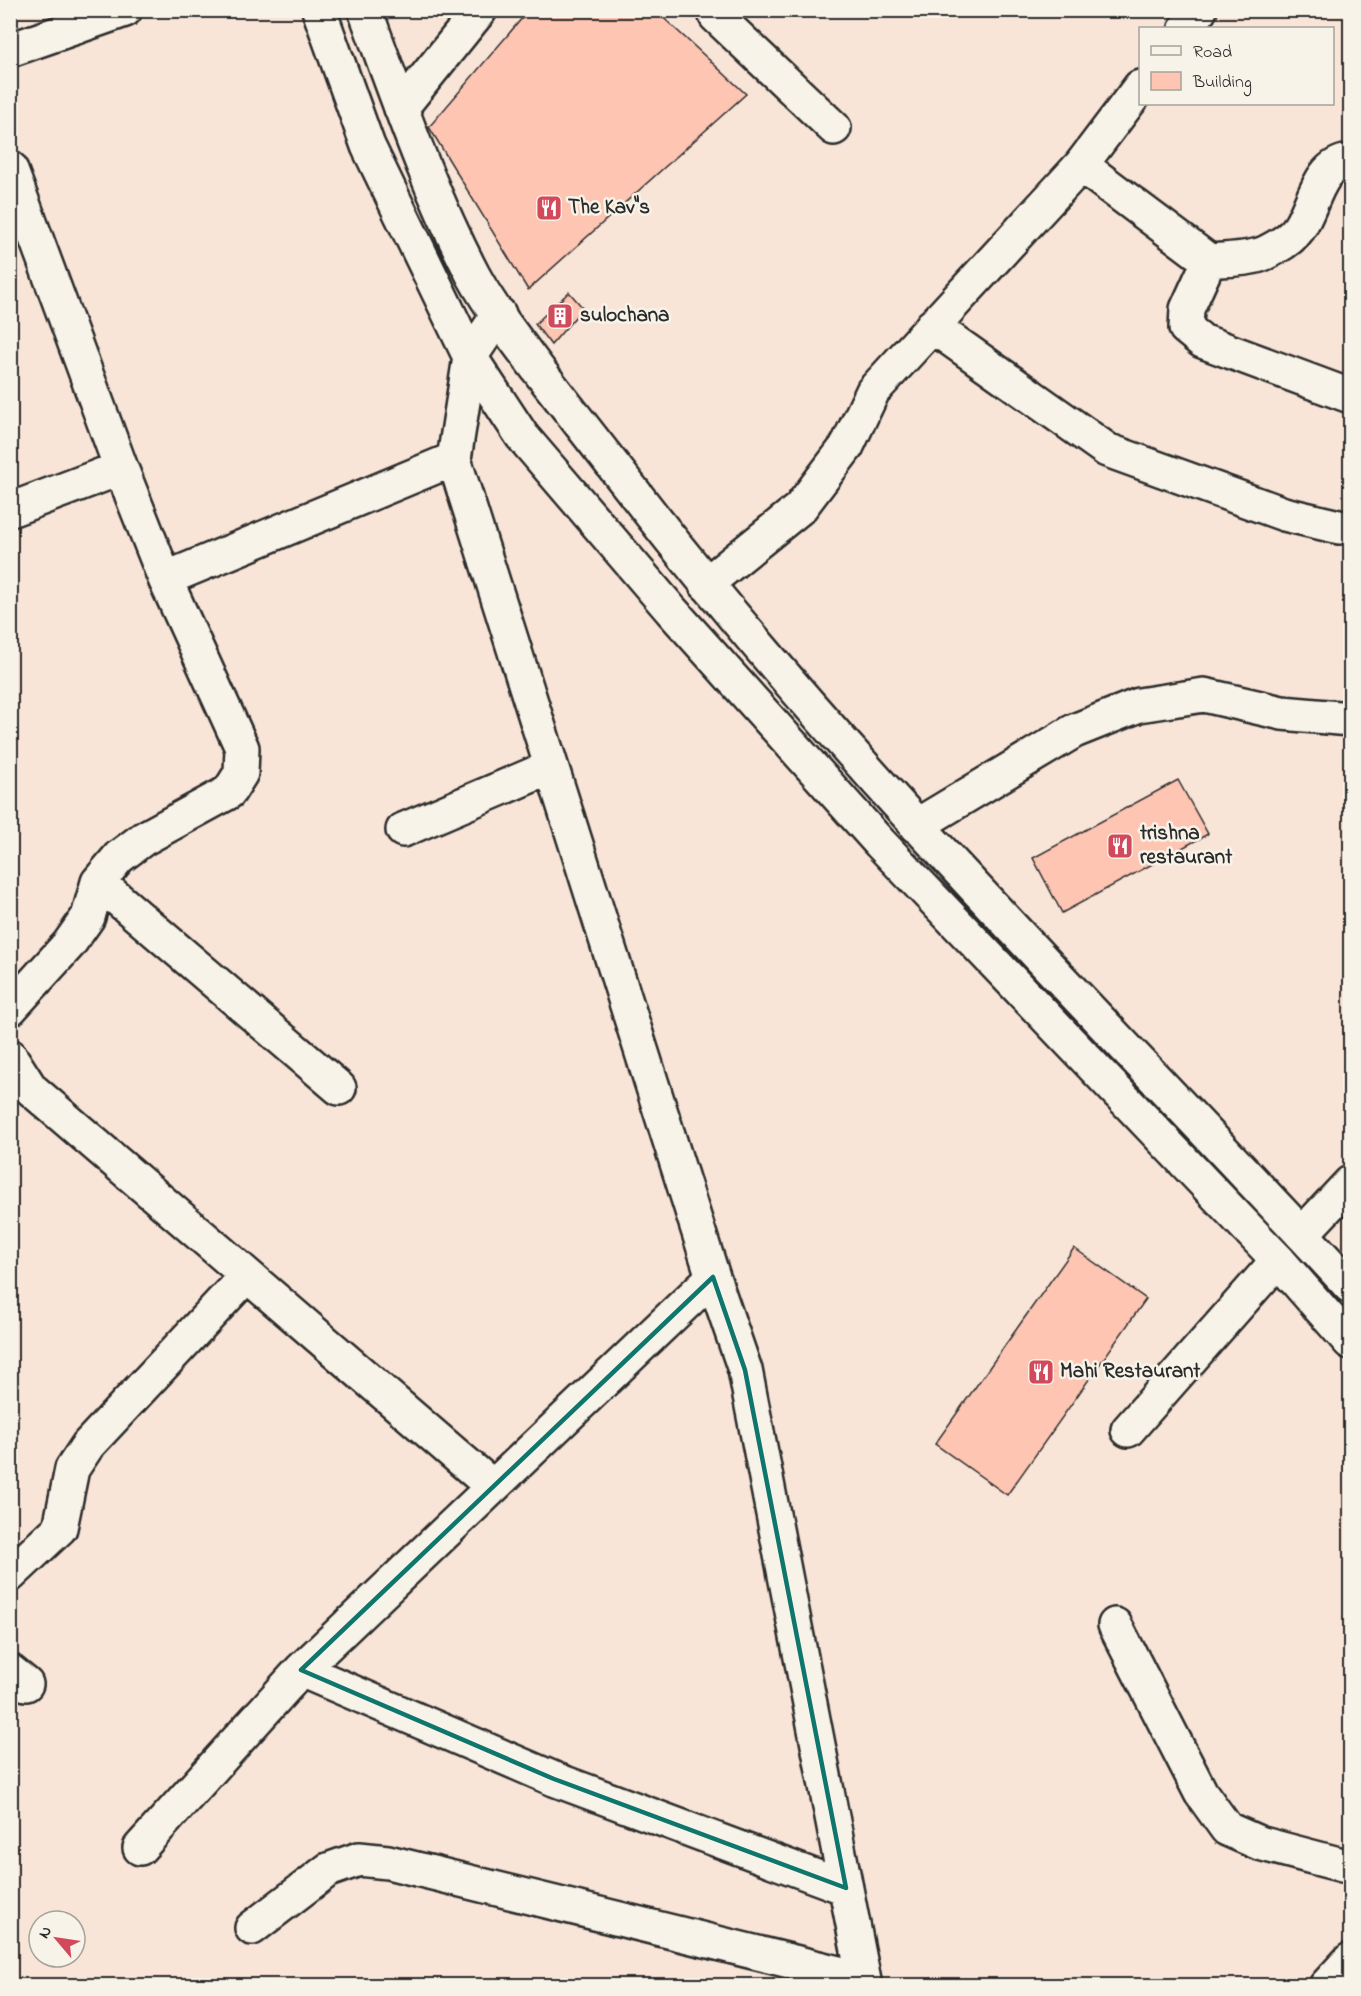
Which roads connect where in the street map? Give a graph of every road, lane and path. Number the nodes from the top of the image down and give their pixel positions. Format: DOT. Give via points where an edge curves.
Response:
graph roads {
  1 [pos="125,10"];
  2 [pos="319,10"];
  3 [pos="365,10"];
  4 [pos="480,10"];
  5 [pos="1200,10"];
  6 [pos="716,12"];
  7 [pos="1187,27"];
  8 [pos="10,50"];
  9 [pos="1139,88"];
  10 [pos="401,108"];
  11 [pos="834,128"];
  12 [pos="1350,161"];
  13 [pos="1081,165"];
  14 [pos="10,168"];
  15 [pos="1209,261"];
  16 [pos="500,315"];
  17 [pos="932,326"];
  18 [pos="470,357"];
  19 [pos="1350,396"];
  20 [pos="454,459"];
  21 [pos="121,468"];
  22 [pos="10,510"];
  23 [pos="1339,527"];
  24 [pos="165,579"];
  25 [pos="706,584"];
  26 [pos="1350,719"];
  27 [pos="551,767"];
  28 [pos="916,826"];
  29 [pos="403,830"];
  30 [pos="98,882"];
  31 [pos="10,1009"];
  32 [pos="10,1056"];
  33 [pos="339,1088"];
  34 [pos="1350,1183"];
  35 [pos="1302,1234"];
  36 [pos="1278,1260"];
  37 [pos="247,1275"];
  38 [pos="713,1277"];
  39 [pos="1350,1286"];
  40 [pos="1350,1342"];
  41 [pos="1128,1430"];
  42 [pos="493,1487"];
  43 [pos="10,1575"];
  44 [pos="1115,1625"];
  45 [pos="301,1670"];
  46 [pos="140,1848"];
  47 [pos="1350,1867"];
  48 [pos="846,1888"];
  49 [pos="252,1928"];
  50 [pos="1350,1959"];
  51 [pos="864,1982"];
  52 [pos="1326,1986"];
  1 -- 8 [label="street"];
  2 -- 18 [label="street" via="368,146"];
  3 -- 10 [label="street"];
  4 -- 10 [label="street"];
  5 -- 7 [label="street"];
  6 -- 11 [label="street"];
  9 -- 13 [label="street"];
  10 -- 16 [label="street" via="448,223 475,278"];
  12 -- 15 [label="street" via="1339,163 1323,176 1298,229 1284,242 1267,253"];
  13 -- 15 [label="street"];
  13 -- 17 [label="street"];
  14 -- 21 [label="street"];
  15 -- 19 [label="street" via="1187,309 1186,328 1202,341"];
  16 -- 18 [label="street"];
  16 -- 25 [label="street"];
  17 -- 23 [label="street" via="1107,450 1284,514"];
  17 -- 25 [label="street" via="873,391 847,446 800,508"];
  18 -- 20 [label="street"];
  18 -- 36 [label="street" via="522,436 670,610 880,843"];
  20 -- 24 [label="street"];
  20 -- 27 [label="street"];
  21 -- 22 [label="street"];
  21 -- 24 [label="street"];
  24 -- 30 [label="street" via="242,748 241,773 230,792 143,839 119,857"];
  25 -- 28 [label="street"];
  26 -- 28 [label="street" via="1282,713 1204,695 1139,705 1074,731"];
  27 -- 29 [label="street"];
  27 -- 38 [label="street"];
  28 -- 35 [label="street"];
  30 -- 31 [label="street" via="88,917"];
  30 -- 33 [label="street"];
  32 -- 37 [label="street" via="31,1089"];
  34 -- 35 [label="street"];
  35 -- 39 [label="street"];
  36 -- 40 [label="street"];
  36 -- 41 [label="street"];
  37 -- 42 [label="street"];
  37 -- 43 [label="street" via="88,1445 72,1469 60,1528"];
  38 -- 42 [label="street"];
  38 -- 48 [label="street" via="745,1370"];
  42 -- 45 [label="street"];
  44 -- 47 [label="street" via="1201,1793 1227,1829 1259,1843"];
  45 -- 46 [label="street"];
  45 -- 48 [label="street" via="554,1779"];
  48 -- 51 [label="street"];
  49 -- 51 [label="street" via="328,1870 358,1859 388,1862"];
  50 -- 52 [label="street"];
}
